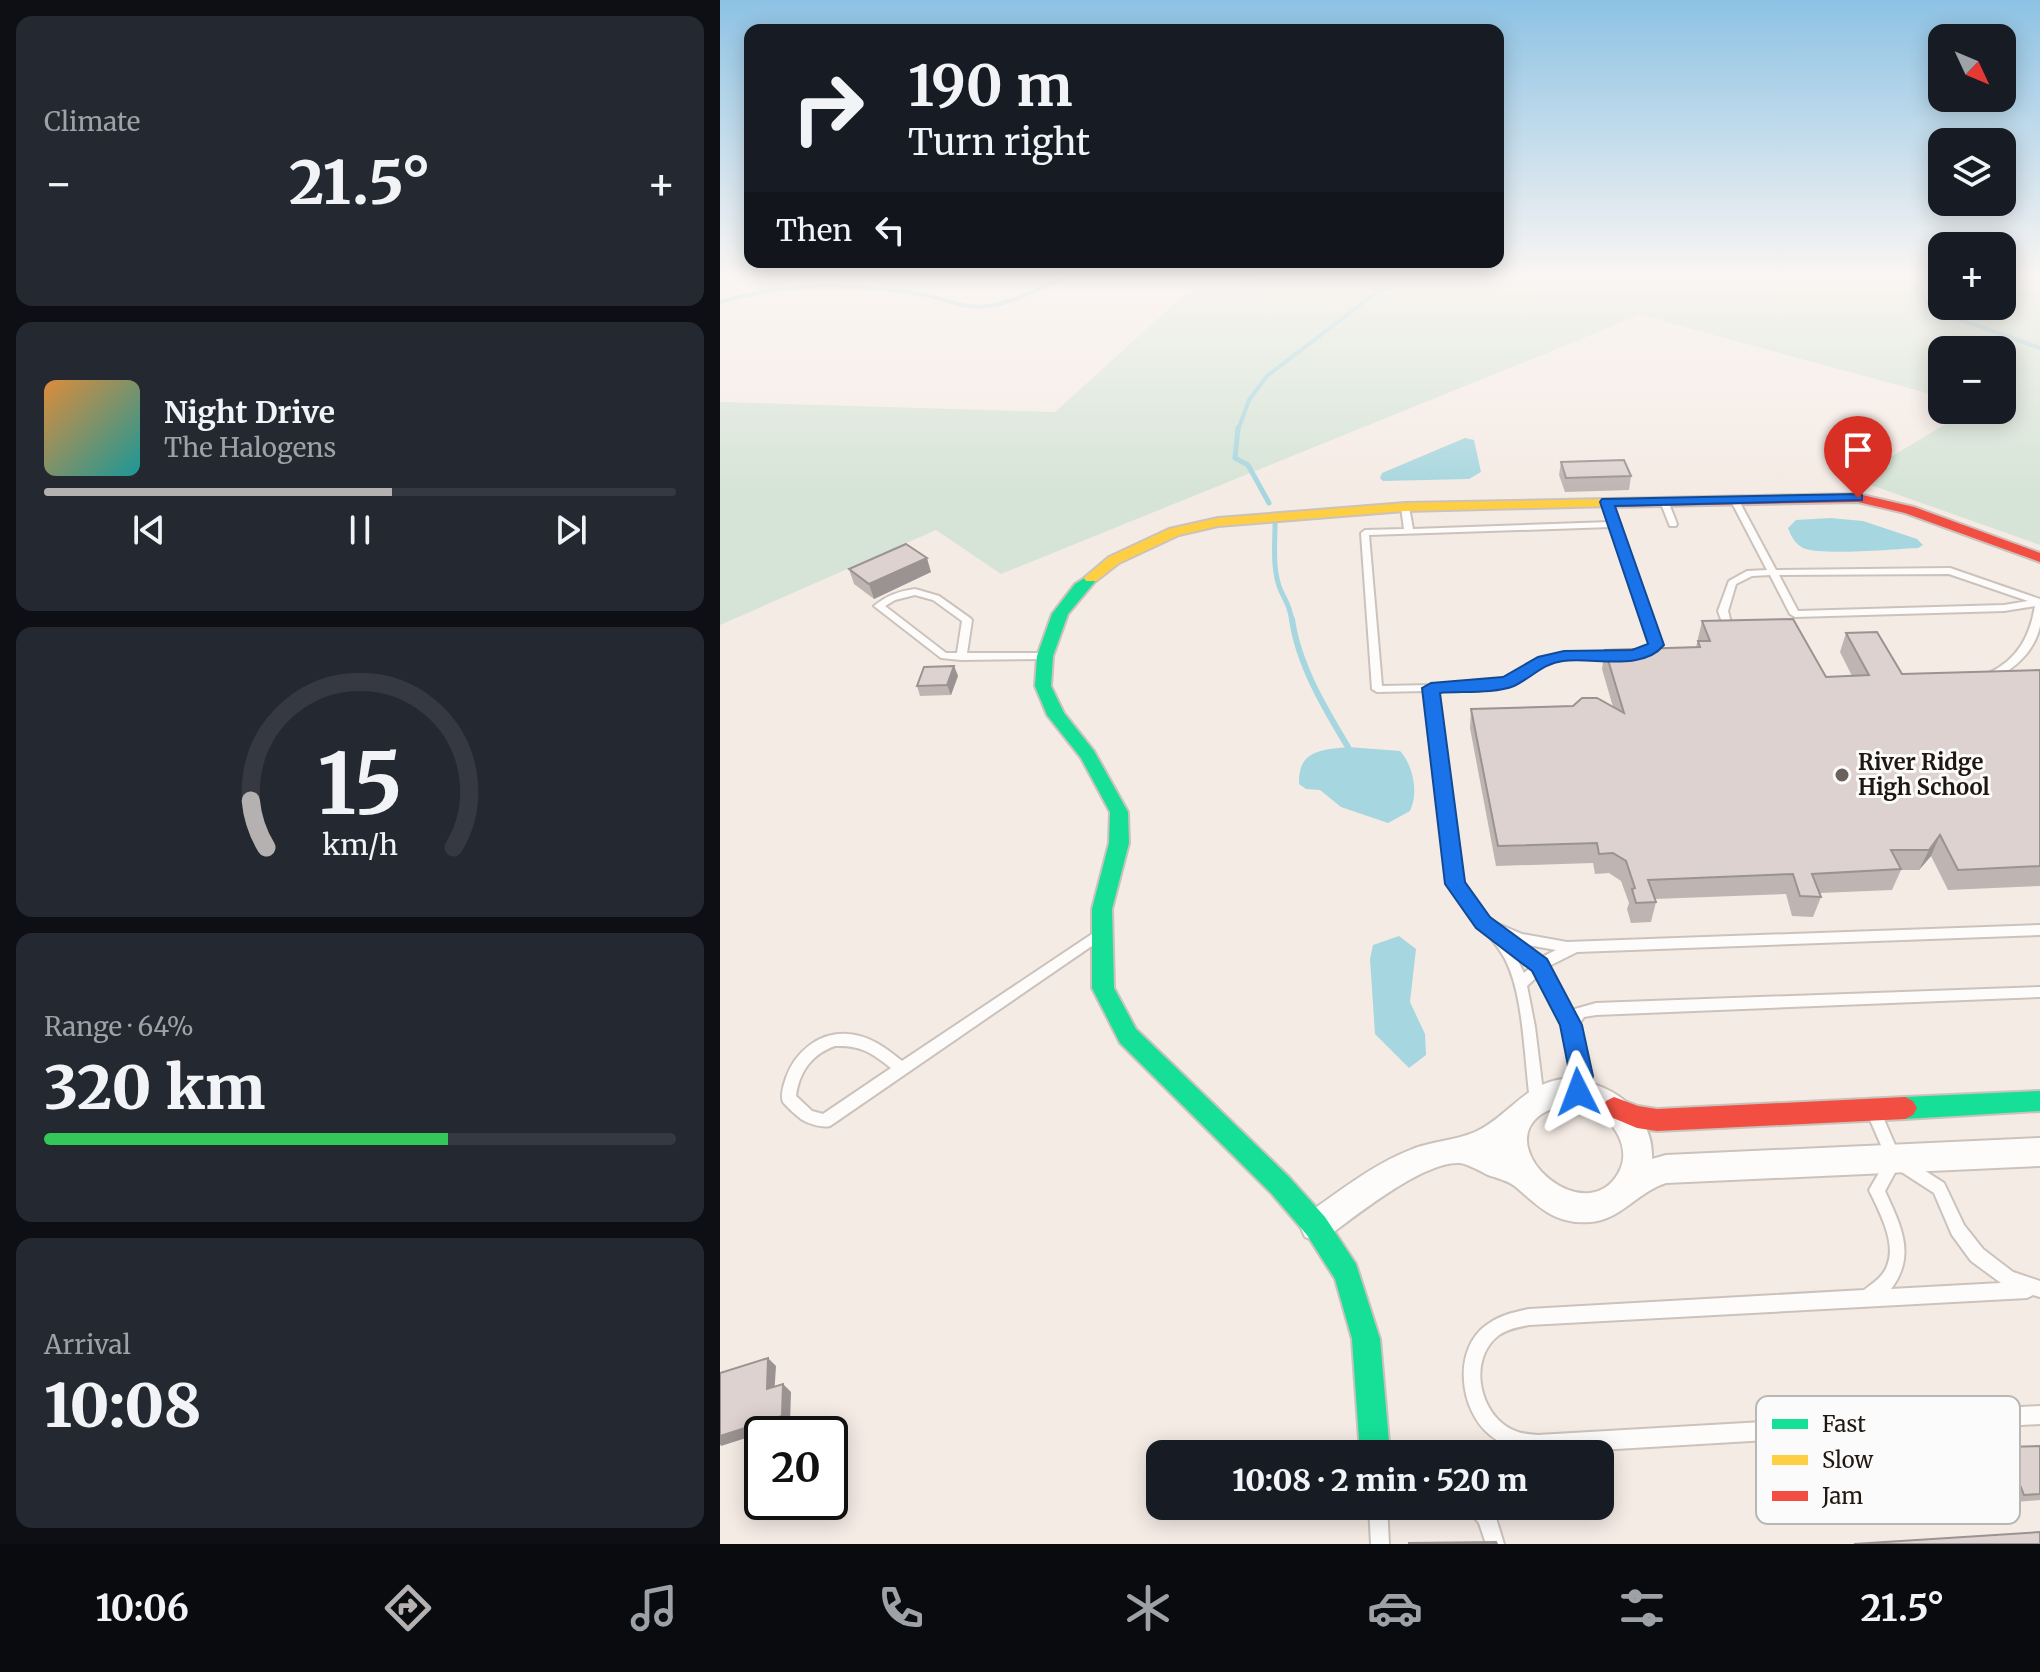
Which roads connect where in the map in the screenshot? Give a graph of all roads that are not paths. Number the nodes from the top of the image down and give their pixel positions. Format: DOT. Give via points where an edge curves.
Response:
graph roads {
  1 [pos="1734,499"];
  2 [pos="1664,501"];
  3 [pos="1607,502"];
  4 [pos="1405,507"];
  5 [pos="1614,524"];
  6 [pos="1673,524"];
  7 [pos="1409,531"];
  8 [pos="2040,558"];
  9 [pos="1773,574"];
  10 [pos="2040,602"];
  11 [pos="1726,623"];
  12 [pos="1045,656"];
  13 [pos="961,657"];
  14 [pos="1988,677"];
  15 [pos="1431,688"];
  16 [pos="1483,922"];
  17 [pos="2040,930"];
  18 [pos="1102,932"];
  19 [pos="1581,946"];
  20 [pos="1540,965"];
  21 [pos="1520,985"];
  22 [pos="2040,992"];
  23 [pos="1571,1025"];
  24 [pos="901,1068"];
  25 [pos="1578,1092"];
  26 [pos="2040,1101"];
  27 [pos="1614,1108"];
  28 [pos="1872,1108"];
  29 [pos="1527,1110"];
  30 [pos="1464,1151"];
  31 [pos="2040,1152"];
  32 [pos="1894,1159"];
  33 [pos="1522,1174"];
  34 [pos="1629,1187"];
  35 [pos="1316,1226"];
  36 [pos="2040,1289"];
  37 [pos="1866,1299"];
  38 [pos="2040,1415"];
  39 [pos="2020,1416"];
  40 [pos="1756,1431"];
  41 [pos="1374,1440"];
  42 [pos="1379,1520"];
  43 [pos="1488,1520"];
  44 [pos="1380,1544"];
  45 [pos="1495,1544"];
  1 -- 2 [label="street"];
  1 -- 8 [label="street" via="1872,500"];
  1 -- 9 [label="lane"];
  2 -- 3 [label="street"];
  2 -- 6 [label="lane"];
  3 -- 4 [label="street"];
  3 -- 5 [label="lane"];
  4 -- 7 [label="lane"];
  4 -- 12 [label="street" via="1245,518 1154,540 1114,560 1080,587 1060,614"];
  5 -- 7 [label="lane"];
  5 -- 15 [label="lane" via="1656,645 1632,655 1564,656 1507,682"];
  7 -- 15 [label="lane" via="1365,533 1377,689"];
  9 -- 10 [label="lane" via="1950,571"];
  9 -- 10 [label="lane" via="1795,614 2004,608"];
  9 -- 11 [label="lane" via="1750,573 1732,583 1723,611"];
  10 -- 14 [label="lane" via="2027,647 2007,670"];
  12 -- 13 [label="lane"];
  12 -- 18 [label="street" via="1043,686 1056,715 1088,755 1119,812 1119,843 1102,909"];
  13 -- 13 [label="lane" via="939,654 879,606 905,593 936,596 967,620"];
  15 -- 16 [label="lane" via="1453,877"];
  16 -- 19 [label="lane" via="1520,939"];
  16 -- 20 [label="lane"];
  16 -- 21 [label="lane" via="1513,962"];
  17 -- 19 [label="lane"];
  18 -- 24 [label="lane"];
  18 -- 35 [label="street" via="1103,988 1128,1036"];
  19 -- 20 [label="lane"];
  20 -- 21 [label="lane"];
  20 -- 23 [label="lane"];
  21 -- 29 [label="lane"];
  22 -- 23 [label="lane" via="1596,1009 1580,1013"];
  23 -- 25 [label="lane" via="1582,1076"];
  24 -- 24 [label="lane" via="825,1121 808,1116 789,1098 793,1069 809,1051 835,1042 861,1042"];
  25 -- 27 [label="street"];
  25 -- 29 [label="street" via="1559,1092"];
  26 -- 28 [label="street"];
  27 -- 28 [label="street" via="1657,1120"];
  27 -- 34 [label="street" via="1636,1137 1637,1170"];
  28 -- 32 [label="lane"];
  29 -- 30 [label="street" via="1490,1140"];
  29 -- 33 [label="street" via="1512,1138"];
  30 -- 33 [label="street"];
  30 -- 35 [label="street" via="1398,1169"];
  31 -- 32 [label="street"];
  32 -- 34 [label="street" via="1666,1169"];
  32 -- 36 [label="lane" via="1939,1188 1958,1230 1977,1255 2009,1279"];
  32 -- 37 [label="lane" via="1877,1190 1899,1245 1896,1266 1887,1286"];
  33 -- 34 [label="street" via="1535,1190 1575,1207 1596,1206"];
  35 -- 41 [label="street" via="1347,1273 1359,1307"];
  36 -- 37 [label="lane"];
  37 -- 40 [label="lane" via="1529,1317 1506,1322 1488,1334 1471,1370 1480,1409 1491,1424 1528,1444"];
  38 -- 39 [label="lane"];
  42 -- 44 [label="lane"];
  43 -- 45 [label="lane"];
}
